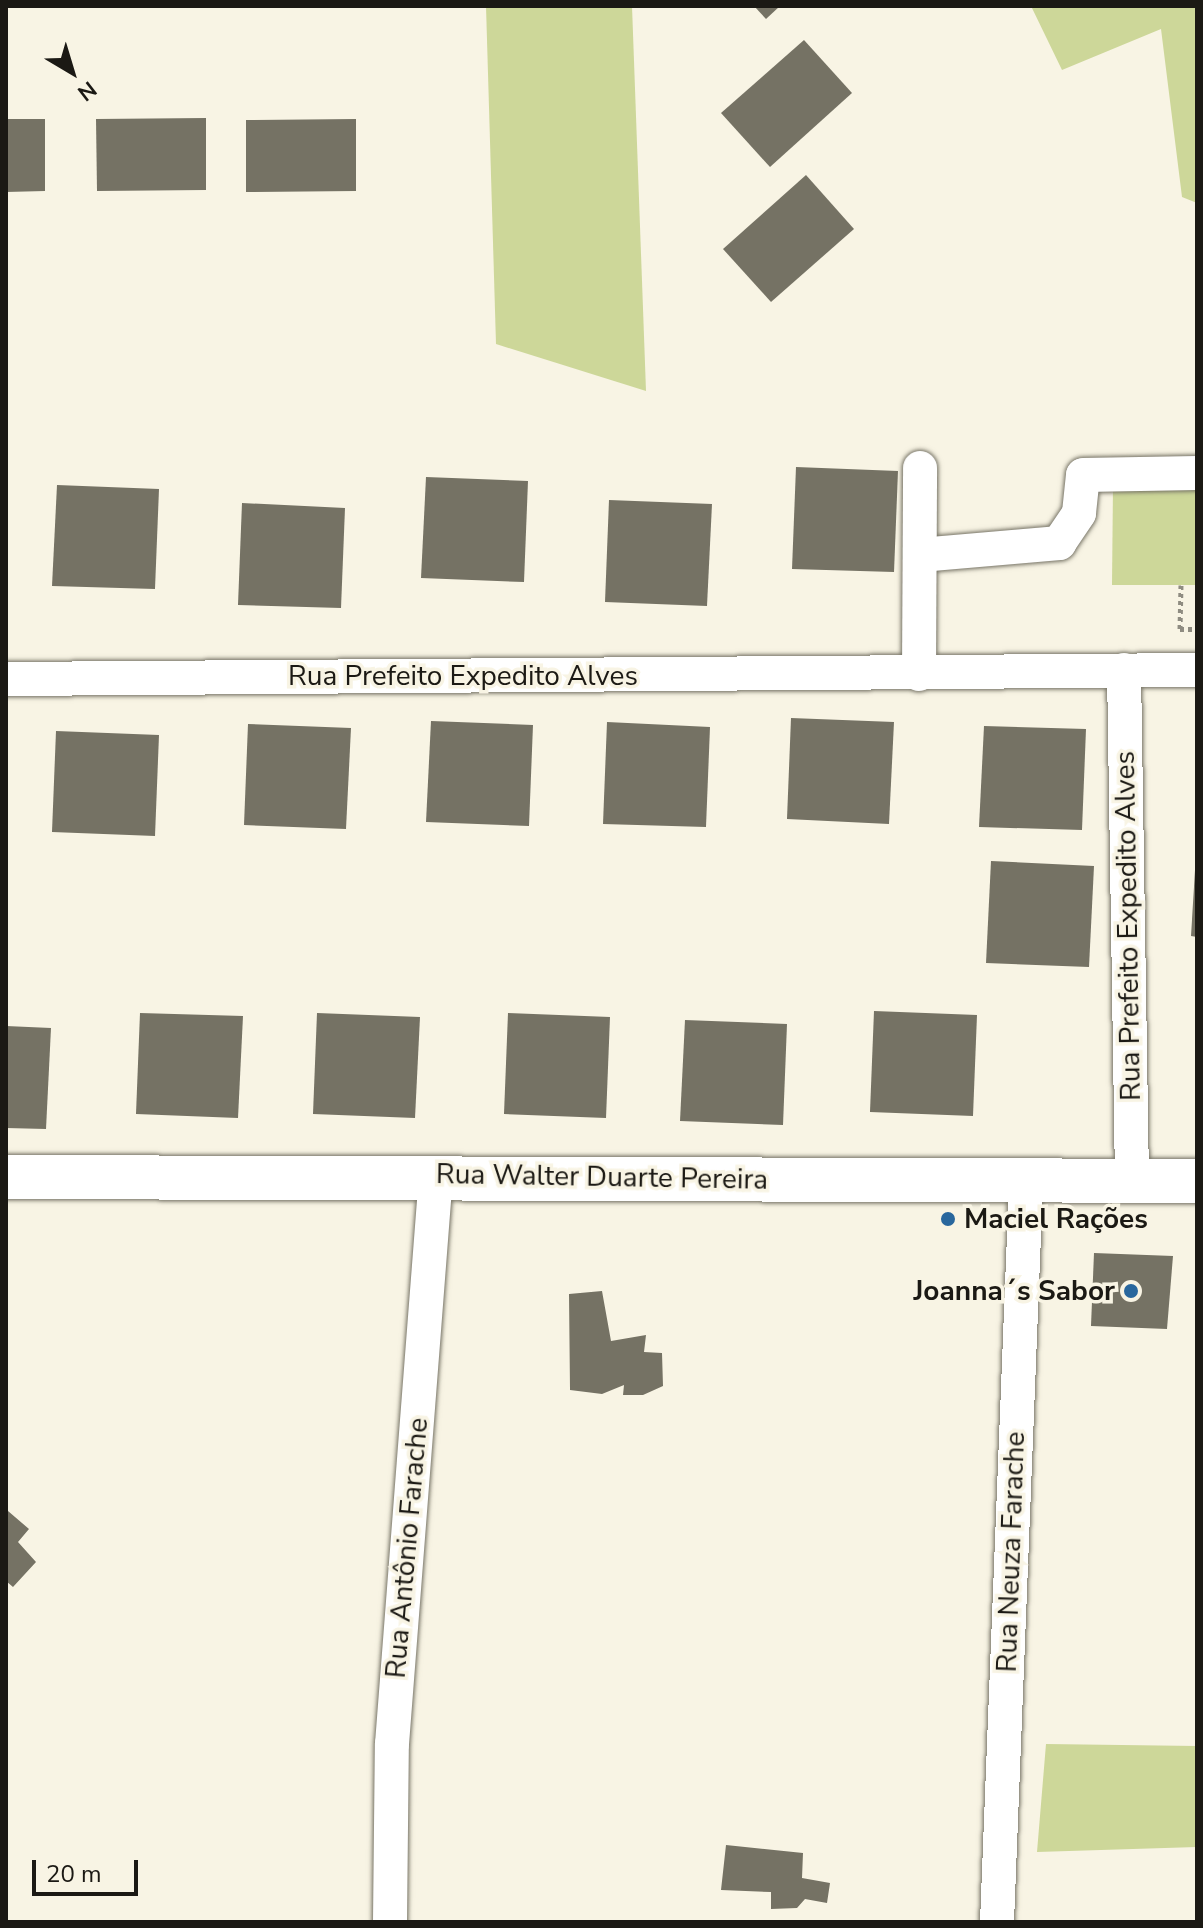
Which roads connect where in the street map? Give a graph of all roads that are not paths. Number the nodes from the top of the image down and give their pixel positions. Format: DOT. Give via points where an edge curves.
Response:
graph roads {
  1 [pos="920,468"];
  2 [pos="1197,473"];
  3 [pos="920,555"];
  4 [pos="1124,670"];
  5 [pos="1197,670"];
  6 [pos="919,674"];
  7 [pos="6,679"];
  8 [pos="436,1175"];
  9 [pos="6,1177"];
  10 [pos="1197,1181"];
  11 [pos="1132,1182"];
  12 [pos="1026,1183"];
  13 [pos="390,1922"];
  14 [pos="997,1922"];
  1 -- 3 [label="street"];
  2 -- 3 [label="street" via="1083,475 1079,513 1059,543"];
  3 -- 6 [label="street"];
  4 -- 5 [label="street, Rua Prefeito Expedito Alves"];
  4 -- 6 [label="street, Rua Prefeito Expedito Alves"];
  4 -- 11 [label="street, Rua Prefeito Expedito Alves"];
  6 -- 7 [label="street, Rua Prefeito Expedito Alves"];
  8 -- 9 [label="main road, Rua Walter Duarte Pereira"];
  8 -- 12 [label="main road, Rua Walter Duarte Pereira"];
  8 -- 13 [label="street, Rua Antônio Farache" via="392,1744"];
  10 -- 11 [label="main road, Rua Walter Duarte Pereira"];
  11 -- 12 [label="main road, Rua Walter Duarte Pereira"];
  12 -- 14 [label="street, Rua Neuza Farache"];
}
